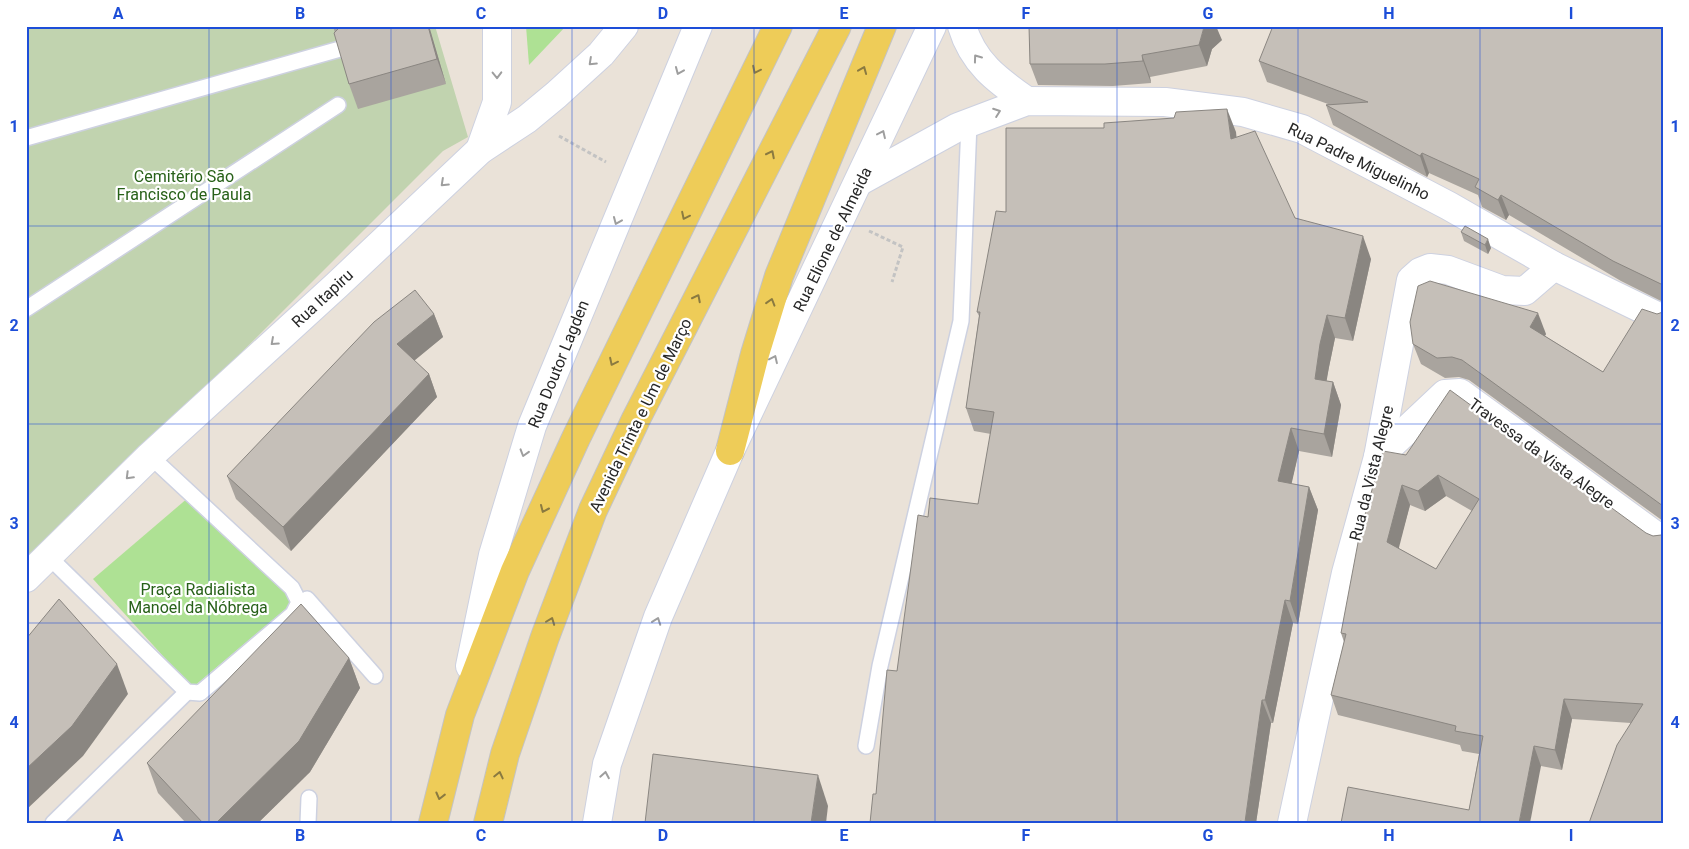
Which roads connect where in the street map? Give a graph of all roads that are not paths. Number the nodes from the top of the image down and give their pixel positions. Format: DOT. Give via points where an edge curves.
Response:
graph roads {
  1 [pos="497,26"];
  2 [pos="624,26"];
  3 [pos="698,26"];
  4 [pos="778,26"];
  5 [pos="836,26"];
  6 [pos="882,26"];
  7 [pos="932,26"];
  8 [pos="962,26"];
  9 [pos="340,49"];
  10 [pos="1027,101"];
  11 [pos="338,105"];
  12 [pos="970,123"];
  13 [pos="26,138"];
  14 [pos="480,150"];
  15 [pos="860,181"];
  16 [pos="1554,266"];
  17 [pos="26,308"];
  18 [pos="1663,319"];
  19 [pos="730,451"];
  20 [pos="150,456"];
  21 [pos="1378,458"];
  22 [pos="1663,541"];
  23 [pos="49,557"];
  24 [pos="26,578"];
  25 [pos="308,599"];
  26 [pos="375,676"];
  27 [pos="187,692"];
  28 [pos="460,715"];
  29 [pos="866,746"];
  30 [pos="308,798"];
  31 [pos="53,823"];
  32 [pos="308,823"];
  33 [pos="433,823"];
  34 [pos="488,823"];
  35 [pos="596,823"];
  36 [pos="1292,823"];
  1 -- 14 [label="street, one-way" via="497,102"];
  2 -- 14 [label="street, Rua Itapiru, one-way" via="601,54 527,119"];
  3 -- 28 [label="street, Rua Doutor Lagden, one-way" via="532,426 493,555"];
  4 -- 28 [label="main road, one-way" via="572,447 515,571"];
  34 -- 5 [label="main road, Avenida Trinta e Um de Março, one-way" via="508,745 593,510 636,418"];
  19 -- 6 [label="main road, one-way" via="779,276"];
  15 -- 7 [label="street, Rua Elione de Almeida, one-way"];
  10 -- 8 [label="street, one-way" via="988,72 974,55"];
  9 -- 13 [label="lane"];
  12 -- 10 [label="street, Rua Padre Miguelinho, one-way"];
  10 -- 16 [label="street, Rua Padre Miguelinho" via="1165,102 1243,112 1302,129 1449,206"];
  11 -- 17 [label="lane"];
  12 -- 15 [label="street, Rua Padre Miguelinho"];
  12 -- 29 [label="lane" via="960,321 880,666"];
  14 -- 20 [label="street, Rua Itapiru, one-way"];
  19 -- 15 [label="street, Rua Elione de Almeida, one-way"];
  16 -- 18 [label="street, Rua Padre Miguelinho"];
  16 -- 21 [label="street, Rua da Vista Alegre" via="1525,291 1502,290 1448,270 1430,268 1411,280"];
  35 -- 19 [label="street, one-way" via="607,764 658,617"];
  20 -- 23 [label="street, Rua Itapiru, one-way"];
  20 -- 27 [label="lane" via="292,588 299,602 294,614 200,692"];
  21 -- 22 [label="street, Travessa da Vista Alegre" via="1445,394 1460,393"];
  21 -- 36 [label="street, Rua da Vista Alegre" via="1346,573"];
  23 -- 24 [label="street, Rua Itapiru"];
  23 -- 27 [label="lane"];
  25 -- 26 [label="lane"];
  27 -- 31 [label="lane"];
  28 -- 33 [label="main road, one-way"];
  30 -- 32 [label="lane"];
}
